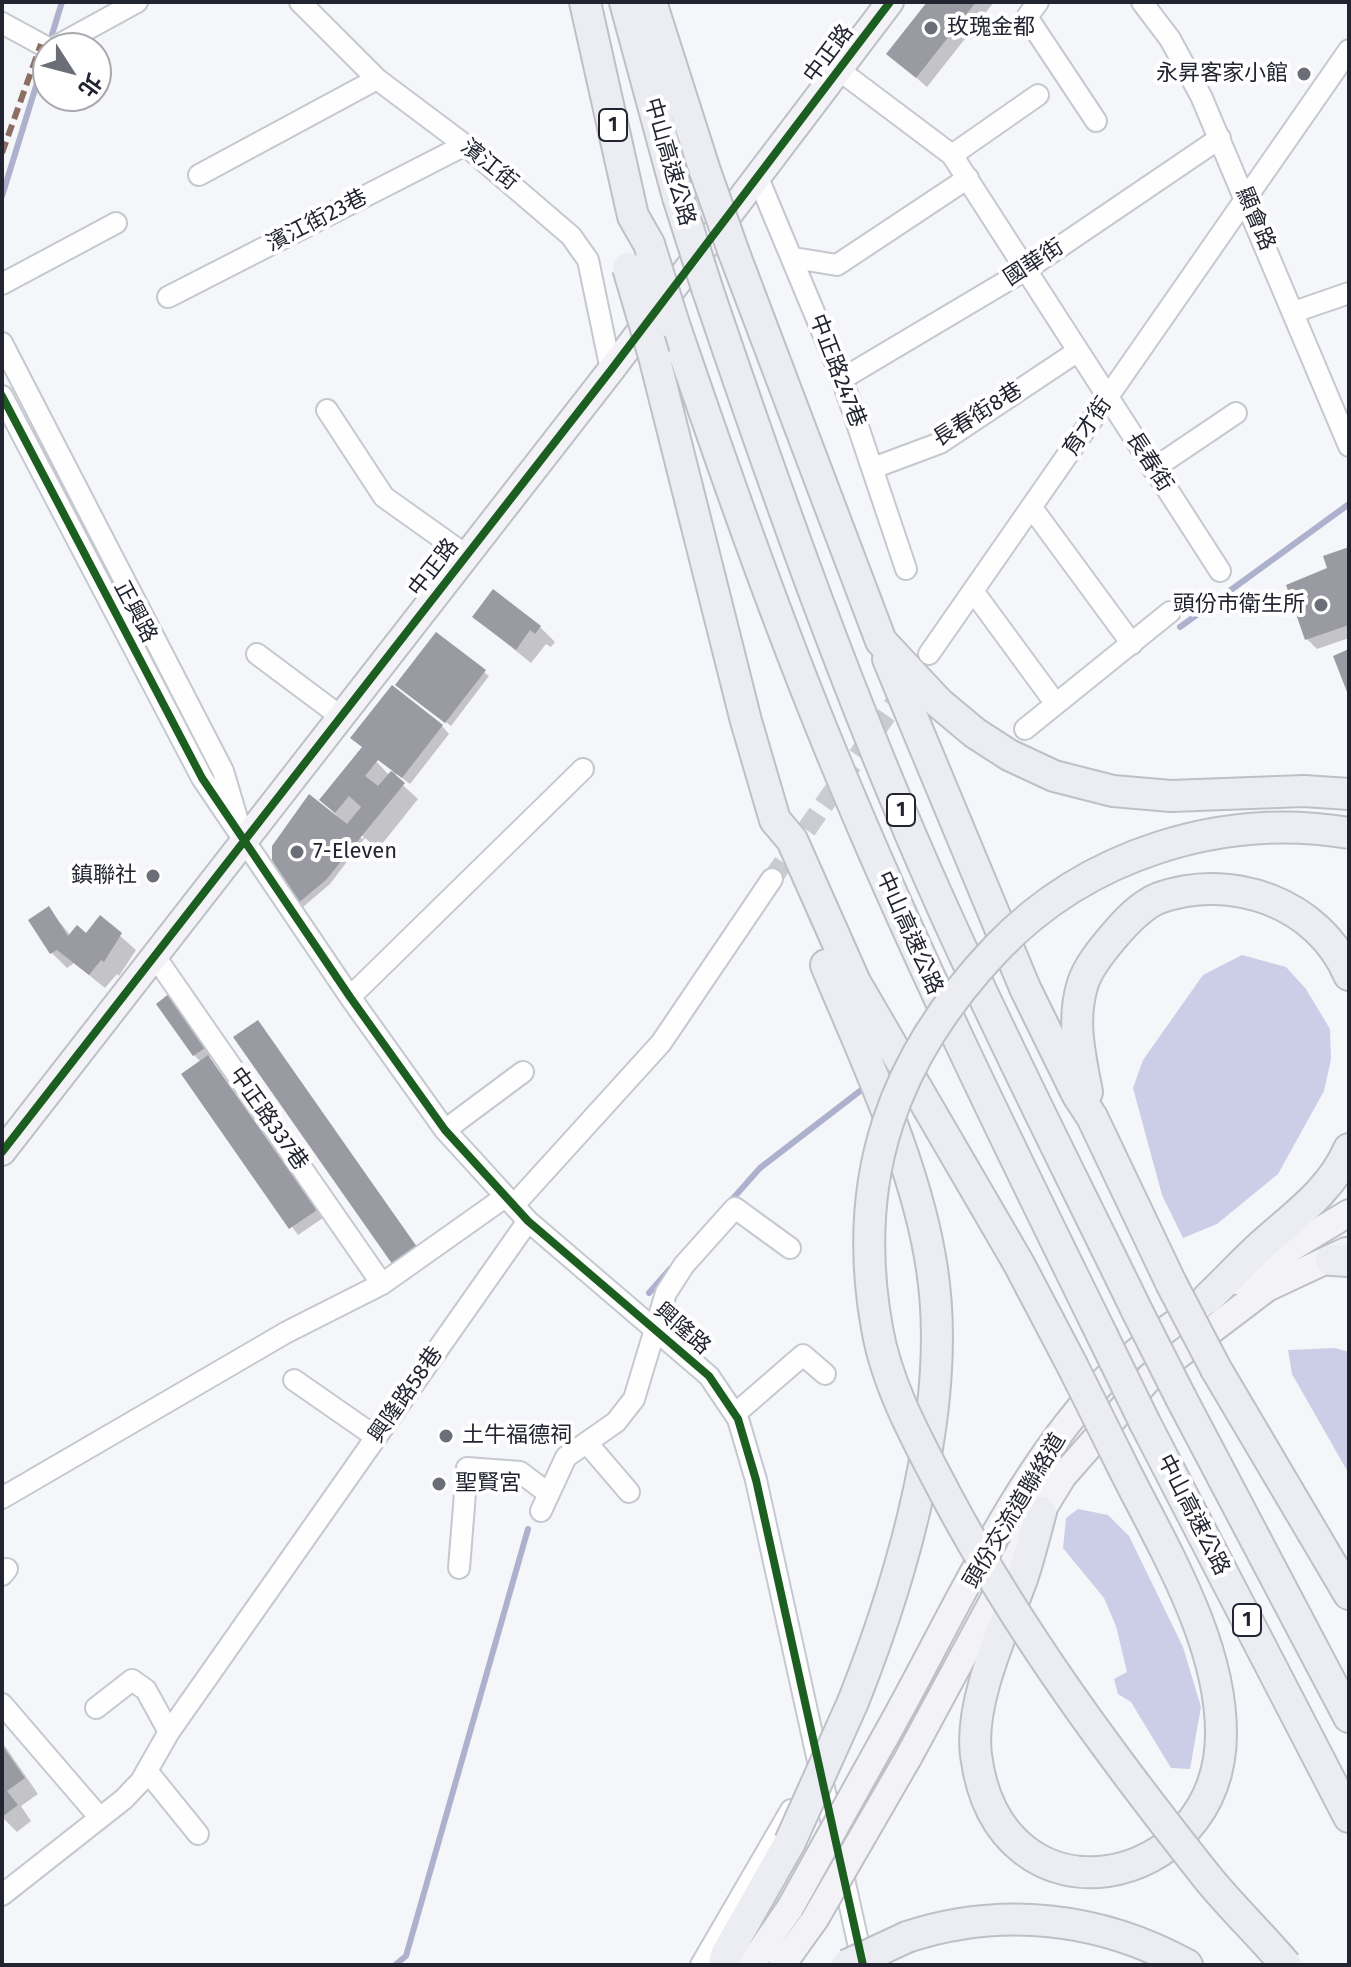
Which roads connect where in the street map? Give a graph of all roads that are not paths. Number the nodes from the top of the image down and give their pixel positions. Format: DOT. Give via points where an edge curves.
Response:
graph roads {
  1 [pos="137,2"];
  2 [pos="300,2"];
  3 [pos="585,2"];
  4 [pos="625,2"];
  5 [pos="651,2"];
  6 [pos="890,2"];
  7 [pos="1038,2"];
  8 [pos="1142,2"];
  9 [pos="2,23"];
  10 [pos="81,32"];
  11 [pos="32,38"];
  12 [pos="1349,50"];
  13 [pos="839,70"];
  14 [pos="377,79"];
  15 [pos="1038,95"];
  16 [pos="1096,121"];
  17 [pos="1220,138"];
  18 [pos="465,145"];
  19 [pos="952,155"];
  20 [pos="199,175"];
  21 [pos="758,178"];
  22 [pos="968,178"];
  23 [pos="1246,199"];
  24 [pos="633,216"];
  25 [pos="116,223"];
  26 [pos="794,258"];
  27 [pos="1027,269"];
  28 [pos="2,284"];
  29 [pos="1349,293"];
  30 [pos="168,297"];
  31 [pos="1294,312"];
  32 [pos="2,343"];
  33 [pos="1078,351"];
  34 [pos="611,370"];
  35 [pos="842,379"];
  36 [pos="2,396"];
  37 [pos="1108,399"];
  38 [pos="327,410"];
  39 [pos="1236,413"];
  40 [pos="1349,446"];
  41 [pos="873,468"];
  42 [pos="1153,469"];
  43 [pos="1032,508"];
  44 [pos="467,556"];
  45 [pos="906,569"];
  46 [pos="1220,571"];
  47 [pos="973,591"];
  48 [pos="1170,612"];
  49 [pos="881,641"];
  50 [pos="1132,644"];
  51 [pos="257,654"];
  52 [pos="929,654"];
  53 [pos="1056,704"];
  54 [pos="340,716"];
  55 [pos="1025,729"];
  56 [pos="583,769"];
  57 [pos="1349,794"];
  58 [pos="775,820"];
  59 [pos="1349,833"];
  60 [pos="244,841"];
  61 [pos="772,879"];
  62 [pos="154,955"];
  63 [pos="1349,975"];
  64 [pos="350,997"];
  65 [pos="523,1072"];
  66 [pos="1092,1117"];
  67 [pos="445,1130"];
  68 [pos="6,1137"];
  69 [pos="1349,1149"];
  70 [pos="516,1208"];
  71 [pos="1349,1213"];
  72 [pos="790,1248"];
  73 [pos="1343,1257"];
  74 [pos="382,1284"];
  75 [pos="1208,1298"];
  76 [pos="654,1329"];
  77 [pos="825,1374"];
  78 [pos="294,1380"];
  79 [pos="735,1414"];
  80 [pos="376,1437"];
  81 [pos="587,1443"];
  82 [pos="629,1492"];
  83 [pos="2,1498"];
  84 [pos="1041,1512"];
  85 [pos="1322,1545"];
  86 [pos="1349,1562"];
  87 [pos="459,1568"];
  88 [pos="1349,1594"];
  89 [pos="2,1704"];
  90 [pos="96,1708"];
  91 [pos="1349,1717"];
  92 [pos="169,1732"];
  93 [pos="817,1765"];
  94 [pos="147,1771"];
  95 [pos="1349,1817"];
  96 [pos="100,1818"];
  97 [pos="198,1834"];
  98 [pos="2,1895"];
  99 [pos="701,1965"];
  100 [pos="724,1965"];
  101 [pos="751,1965"];
  102 [pos="782,1965"];
  103 [pos="847,1965"];
  104 [pos="863,1965"];
  105 [pos="1187,1965"];
  106 [pos="1286,1965"];
  1 -- 10 [label="street"];
  2 -- 14 [label="street, 濱江街"];
  3 -- 24 [label="highway, 中山高速公路 / 1"];
  4 -- 91 [label="highway, 中山高速公路 / 1, bridge" via="707,288 792,539 863,721 941,905 1138,1313"];
  5 -- 49 [label="highway, bridge" via="734,253"];
  6 -- 13 [label="main road, 中正路"];
  7 -- 16 [label="street" via="1027,17"];
  8 -- 17 [label="street, 顯會路" via="1170,39"];
  9 -- 11 [label="street"];
  12 -- 23 [label="street, 育才街"];
  13 -- 19 [label="street, 長春街"];
  13 -- 21 [label="main road, 中正路"];
  14 -- 18 [label="street, 濱江街"];
  14 -- 20 [label="street"];
  15 -- 19 [label="street"];
  17 -- 23 [label="street, 顯會路"];
  17 -- 27 [label="street, 國華街"];
  18 -- 30 [label="street, 濱江街23巷"];
  18 -- 34 [label="street, 濱江街" via="547,213 588,260"];
  19 -- 22 [label="street, 長春街"];
  21 -- 26 [label="street, 中正路247巷"];
  21 -- 34 [label="main road, 中正路"];
  22 -- 26 [label="street" via="837,265"];
  22 -- 27 [label="street, 長春街"];
  23 -- 31 [label="street, 顯會路"];
  23 -- 37 [label="street, 育才街"];
  24 -- 58 [label="highway, bridge" via="628,268"];
  24 -- 95 [label="highway, 中山高速公路 / 1, bridge" via="649,244 768,593 830,751 962,1051 1145,1423"];
  25 -- 28 [label="street"];
  26 -- 35 [label="street, 中正路247巷"];
  27 -- 33 [label="street, 長春街"];
  27 -- 35 [label="street, 國華街"];
  29 -- 31 [label="street"];
  31 -- 40 [label="street, 顯會路"];
  32 -- 60 [label="street, 正興路" via="223,771"];
  33 -- 37 [label="street, 長春街"];
  33 -- 41 [label="street, 長春街8巷" via="940,443"];
  34 -- 44 [label="main road, 中正路"];
  35 -- 41 [label="street, 中正路247巷"];
  36 -- 60 [label="street, 正興路" via="202,778"];
  37 -- 42 [label="street, 長春街"];
  37 -- 43 [label="street, 育才街"];
  38 -- 44 [label="street" via="384,497"];
  39 -- 42 [label="street"];
  41 -- 45 [label="street, 中正路247巷"];
  42 -- 46 [label="street, 長春街"];
  43 -- 47 [label="street, 育才街"];
  43 -- 50 [label="street"];
  44 -- 54 [label="main road, 中正路"];
  47 -- 52 [label="street, 育才街"];
  47 -- 53 [label="street"];
  48 -- 50 [label="street"];
  49 -- 57 [label="highway" via="975,733 1054,776 1113,791 1171,796"];
  49 -- 66 [label="highway" via="1025,988"];
  50 -- 53 [label="street"];
  51 -- 54 [label="street"];
  53 -- 55 [label="street"];
  54 -- 60 [label="main road, 中正路"];
  56 -- 64 [label="street"];
  58 -- 84 [label="highway, bridge" via="792,840 855,982 1019,1264 1202,1631 1221,1733 1218,1762 1191,1820 1152,1858 1111,1872 1067,1872 1014,1841 989,1802 975,1753 987,1673"];
  58 -- 100 [label="highway, bridge" via="912,1189 932,1269 937,1331 918,1493 876,1643 790,1842"];
  59 -- 106 [label="highway, bridge" via="1282,827 1236,829 1185,840 1098,872 1023,920 958,989 905,1076 876,1163 868,1250 888,1371 920,1445 984,1565 1073,1702 1210,1881"];
  60 -- 62 [label="main road, 中正路"];
  60 -- 64 [label="street, 興隆路"];
  61 -- 70 [label="street" via="661,1043"];
  62 -- 68 [label="main road, 中正路"];
  62 -- 74 [label="street, 中正路337巷"];
  63 -- 66 [label="highway" via="1317,927 1281,903 1241,890 1200,889 1156,899 1129,919 1083,980 1078,1048"];
  64 -- 67 [label="street, 興隆路"];
  65 -- 67 [label="street"];
  66 -- 85 [label="highway, bridge" via="1216,1369"];
  67 -- 70 [label="street, 興隆路"];
  69 -- 75 [label="highway" via="1299,1217"];
  70 -- 74 [label="street"];
  70 -- 76 [label="street, 興隆路"];
  70 -- 80 [label="street, 興隆路58巷"];
  71 -- 75 [label="main road, 頭份交流道聯絡道"];
  72 -- 76 [label="street" via="735,1208 684,1265 666,1293"];
  73 -- 84 [label="main road, 頭份交流道聯絡道" via="1267,1288 1151,1376 1063,1476"];
  74 -- 83 [label="street" via="287,1332"];
  75 -- 101 [label="main road, 頭份交流道聯絡道, bridge" via="1101,1384 1046,1454 790,1908"];
  76 -- 79 [label="street, 興隆路" via="709,1376"];
  76 -- 81 [label="street" via="634,1399 616,1422"];
  77 -- 79 [label="street" via="803,1355"];
  78 -- 80 [label="street"];
  79 -- 93 [label="street, 興隆路" via="756,1480"];
  80 -- 92 [label="street, 興隆路58巷"];
  81 -- 82 [label="street"];
  81 -- 87 [label="street" via="566,1457 545,1503 520,1472 467,1468"];
  84 -- 102 [label="main road, 頭份交流道聯絡道, bridge" via="908,1758 815,1919"];
  85 -- 86 [label="highway"];
  85 -- 88 [label="highway"];
  89 -- 96 [label="street"];
  90 -- 92 [label="street" via="132,1680 146,1690"];
  92 -- 94 [label="street, 興隆路58巷"];
  93 -- 99 [label="street"];
  93 -- 104 [label="street, 興隆路"];
  94 -- 96 [label="street, 興隆路58巷"];
  94 -- 97 [label="street"];
  96 -- 98 [label="street, 興隆路58巷"];
  103 -- 105 [label="highway, bridge" via="907,1937 964,1921 997,1919 1076,1924 1131,1938"];
}
